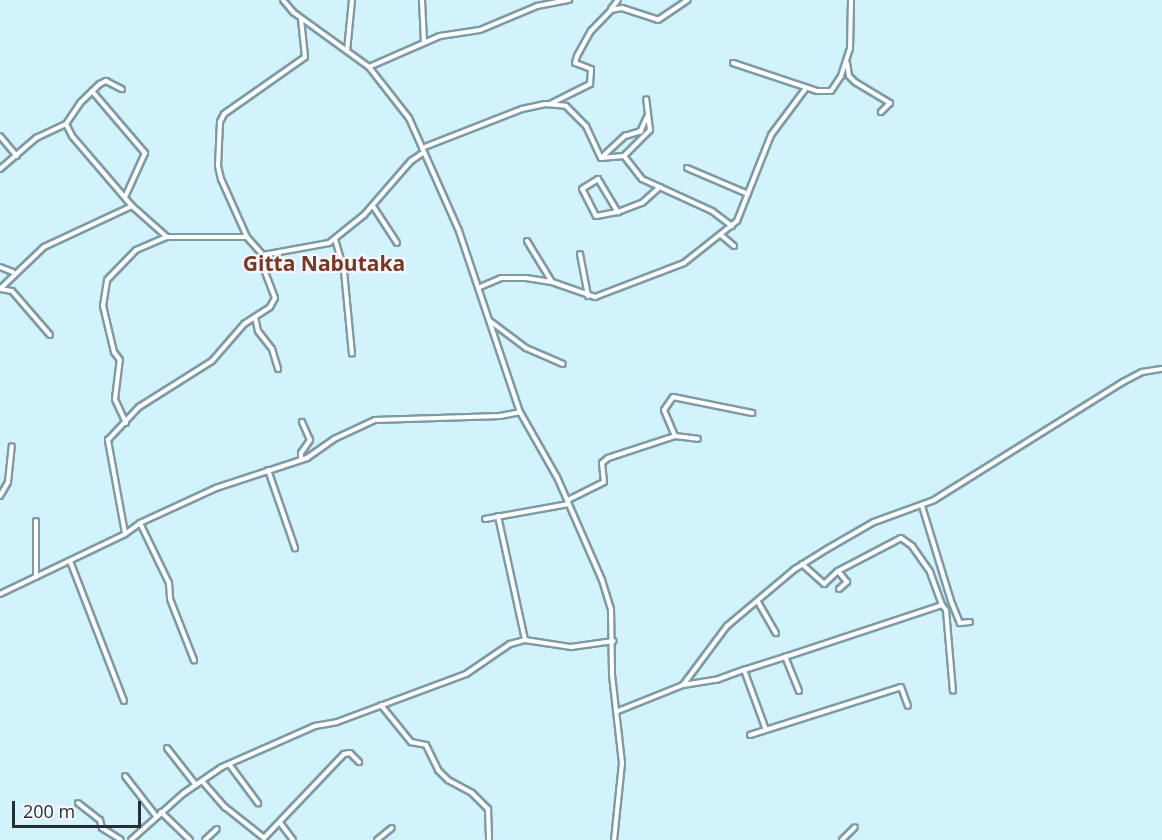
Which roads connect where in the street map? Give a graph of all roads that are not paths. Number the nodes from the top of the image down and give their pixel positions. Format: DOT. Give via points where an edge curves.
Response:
graph roads {
  1 [pos="283,0"];
  2 [pos="352,0"];
  3 [pos="422,0"];
  4 [pos="535,0"];
  5 [pos="570,0"];
  6 [pos="618,0"];
  7 [pos="688,0"];
  8 [pos="850,0"];
  9 [pos="537,6"];
  10 [pos="611,10"];
  11 [pos="301,18"];
  12 [pos="424,42"];
  13 [pos="347,51"];
  14 [pos="847,62"];
  15 [pos="733,63"];
  16 [pos="369,67"];
  17 [pos="806,88"];
  18 [pos="123,89"];
  19 [pos="92,91"];
  20 [pos="562,97"];
  21 [pos="646,99"];
  22 [pos="548,104"];
  23 [pos="566,106"];
  24 [pos="881,112"];
  25 [pos="647,117"];
  26 [pos="66,124"];
  27 [pos="641,131"];
  28 [pos="0,136"];
  29 [pos="637,140"];
  30 [pos="422,150"];
  31 [pos="17,156"];
  32 [pos="624,156"];
  33 [pos="602,158"];
  34 [pos="687,168"];
  35 [pos="0,169"];
  36 [pos="661,187"];
  37 [pos="748,194"];
  38 [pos="124,197"];
  39 [pos="132,206"];
  40 [pos="374,206"];
  41 [pos="617,212"];
  42 [pos="732,226"];
  43 [pos="720,235"];
  44 [pos="167,237"];
  45 [pos="247,237"];
  46 [pos="335,238"];
  47 [pos="527,242"];
  48 [pos="397,243"];
  49 [pos="734,246"];
  50 [pos="580,254"];
  51 [pos="263,255"];
  52 [pos="0,267"];
  53 [pos="14,272"];
  54 [pos="552,282"];
  55 [pos="480,287"];
  56 [pos="588,296"];
  57 [pos="255,317"];
  58 [pos="489,321"];
  59 [pos="50,335"];
  60 [pos="352,354"];
  61 [pos="563,364"];
  62 [pos="278,369"];
  63 [pos="1162,369"];
  64 [pos="520,412"];
  65 [pos="752,413"];
  66 [pos="302,422"];
  67 [pos="126,423"];
  68 [pos="675,436"];
  69 [pos="698,440"];
  70 [pos="12,446"];
  71 [pos="301,460"];
  72 [pos="268,470"];
  73 [pos="0,496"];
  74 [pos="568,502"];
  75 [pos="922,506"];
  76 [pos="498,516"];
  77 [pos="485,519"];
  78 [pos="36,521"];
  79 [pos="140,522"];
  80 [pos="125,534"];
  81 [pos="295,548"];
  82 [pos="70,561"];
  83 [pos="802,564"];
  84 [pos="838,571"];
  85 [pos="36,577"];
  86 [pos="838,589"];
  87 [pos="0,594"];
  88 [pos="758,602"];
  89 [pos="942,605"];
  90 [pos="970,622"];
  91 [pos="776,633"];
  92 [pos="525,640"];
  93 [pos="614,641"];
  94 [pos="785,657"];
  95 [pos="194,660"];
  96 [pos="744,670"];
  97 [pos="683,685"];
  98 [pos="798,691"];
  99 [pos="953,691"];
  100 [pos="124,701"];
  101 [pos="381,705"];
  102 [pos="908,706"];
  103 [pos="618,711"];
  104 [pos="766,730"];
  105 [pos="750,735"];
  106 [pos="167,748"];
  107 [pos="359,762"];
  108 [pos="229,764"];
  109 [pos="124,776"];
  110 [pos="202,781"];
  111 [pos="196,786"];
  112 [pos="78,803"];
  113 [pos="258,803"];
  114 [pos="161,812"];
  115 [pos="156,816"];
  116 [pos="281,824"];
  117 [pos="855,827"];
  118 [pos="392,828"];
  119 [pos="217,829"];
  120 [pos="121,840"];
  121 [pos="131,840"];
  122 [pos="190,840"];
  123 [pos="205,840"];
  124 [pos="293,840"];
  125 [pos="377,840"];
  126 [pos="489,840"];
  127 [pos="614,840"];
  128 [pos="842,840"];
  1 -- 11 [label="street"];
  2 -- 13 [label="street"];
  3 -- 12 [label="street"];
  4 -- 9 [label="street"];
  5 -- 9 [label="street"];
  6 -- 10 [label="street"];
  7 -- 10 [label="street" via="658,20 628,10"];
  8 -- 14 [label="street" via="852,39"];
  9 -- 12 [label="street" via="480,30"];
  10 -- 20 [label="street" via="591,31 575,63 591,69 590,84"];
  11 -- 13 [label="street"];
  11 -- 45 [label="street" via="305,57 220,120 218,169"];
  12 -- 16 [label="street"];
  13 -- 16 [label="street"];
  14 -- 17 [label="street" via="831,91"];
  14 -- 24 [label="street" via="849,76 855,82 890,104"];
  15 -- 17 [label="street"];
  16 -- 30 [label="street" via="400,103"];
  17 -- 37 [label="street" via="771,135"];
  18 -- 19 [label="street" via="106,81"];
  19 -- 26 [label="street"];
  19 -- 38 [label="street" via="145,153"];
  20 -- 22 [label="street"];
  20 -- 23 [label="street"];
  21 -- 25 [label="street"];
  22 -- 23 [label="street"];
  22 -- 30 [label="street" via="478,123"];
  23 -- 33 [label="street" via="586,126"];
  25 -- 27 [label="street"];
  25 -- 29 [label="street" via="650,130"];
  26 -- 31 [label="street" via="36,138"];
  26 -- 38 [label="street"];
  27 -- 29 [label="street"];
  27 -- 33 [label="street" via="625,136"];
  28 -- 31 [label="street"];
  29 -- 32 [label="street"];
  30 -- 40 [label="street"];
  30 -- 55 [label="street"];
  31 -- 35 [label="street"];
  32 -- 33 [label="street"];
  32 -- 36 [label="street" via="642,179"];
  34 -- 37 [label="street"];
  36 -- 41 [label="street" via="642,203"];
  36 -- 42 [label="street" via="712,211"];
  37 -- 42 [label="street"];
  38 -- 39 [label="street"];
  39 -- 44 [label="street"];
  39 -- 53 [label="street" via="61,237"];
  40 -- 46 [label="street"];
  40 -- 48 [label="street"];
  41 -- 41 [label="street" via="598,179 582,189 596,216"];
  42 -- 43 [label="street"];
  43 -- 49 [label="street"];
  43 -- 56 [label="street" via="671,270 604,295"];
  44 -- 45 [label="street"];
  44 -- 67 [label="street" via="136,250 104,286 104,316 120,360 116,404"];
  45 -- 51 [label="street"];
  46 -- 51 [label="street" via="315,248"];
  46 -- 60 [label="street" via="344,271"];
  47 -- 54 [label="street"];
  50 -- 56 [label="street"];
  51 -- 57 [label="street" via="261,262 275,298"];
  52 -- 53 [label="street"];
  53 -- 59 [label="street" via="0,289 12,291"];
  54 -- 55 [label="street" via="501,278"];
  54 -- 56 [label="street"];
  55 -- 58 [label="street"];
  57 -- 62 [label="street"];
  57 -- 67 [label="street" via="225,342 212,361 139,407"];
  58 -- 61 [label="street" via="526,348"];
  58 -- 64 [label="street"];
  63 -- 75 [label="street" via="1136,375"];
  64 -- 71 [label="street" via="500,416 384,417 348,432"];
  64 -- 74 [label="street"];
  65 -- 68 [label="street" via="673,397 664,410"];
  66 -- 71 [label="street" via="310,440"];
  67 -- 80 [label="street" via="108,440"];
  68 -- 69 [label="street"];
  68 -- 74 [label="street" via="608,458 602,463 604,482"];
  70 -- 73 [label="street" via="8,482"];
  71 -- 72 [label="street"];
  72 -- 79 [label="street"];
  72 -- 81 [label="street"];
  74 -- 76 [label="street"];
  74 -- 93 [label="street" via="605,590"];
  75 -- 83 [label="street" via="874,522"];
  75 -- 90 [label="street" via="960,623"];
  76 -- 77 [label="street"];
  76 -- 92 [label="street"];
  78 -- 85 [label="street"];
  79 -- 80 [label="street"];
  79 -- 95 [label="street" via="169,583 170,599"];
  80 -- 82 [label="street"];
  82 -- 85 [label="street"];
  82 -- 100 [label="street"];
  83 -- 84 [label="street" via="824,584"];
  83 -- 88 [label="street"];
  84 -- 86 [label="street" via="848,582"];
  84 -- 89 [label="street" via="901,538 912,546 930,572"];
  85 -- 87 [label="street"];
  88 -- 91 [label="street"];
  88 -- 97 [label="street" via="707,648"];
  89 -- 94 [label="street"];
  89 -- 99 [label="street" via="946,610"];
  92 -- 93 [label="street" via="571,647"];
  92 -- 101 [label="street" via="490,654 466,674"];
  93 -- 103 [label="street" via="612,675"];
  94 -- 96 [label="street"];
  94 -- 98 [label="street"];
  96 -- 97 [label="street"];
  96 -- 104 [label="street"];
  97 -- 103 [label="street"];
  101 -- 108 [label="street" via="315,726"];
  101 -- 126 [label="street" via="411,742 426,745 438,770 448,780 472,793 488,808"];
  102 -- 104 [label="street" via="901,687"];
  103 -- 127 [label="street" via="622,763"];
  104 -- 105 [label="street"];
  106 -- 111 [label="street"];
  107 -- 116 [label="street" via="350,753 344,754"];
  108 -- 110 [label="street"];
  108 -- 113 [label="street"];
  109 -- 115 [label="street"];
  110 -- 111 [label="street"];
  110 -- 116 [label="street" via="225,807 264,838"];
  111 -- 114 [label="street"];
  112 -- 120 [label="street" via="100,820 102,828"];
  114 -- 115 [label="street"];
  114 -- 122 [label="street"];
  115 -- 121 [label="street"];
  116 -- 124 [label="street"];
  117 -- 128 [label="street"];
  118 -- 125 [label="street"];
  119 -- 123 [label="street"];
}
